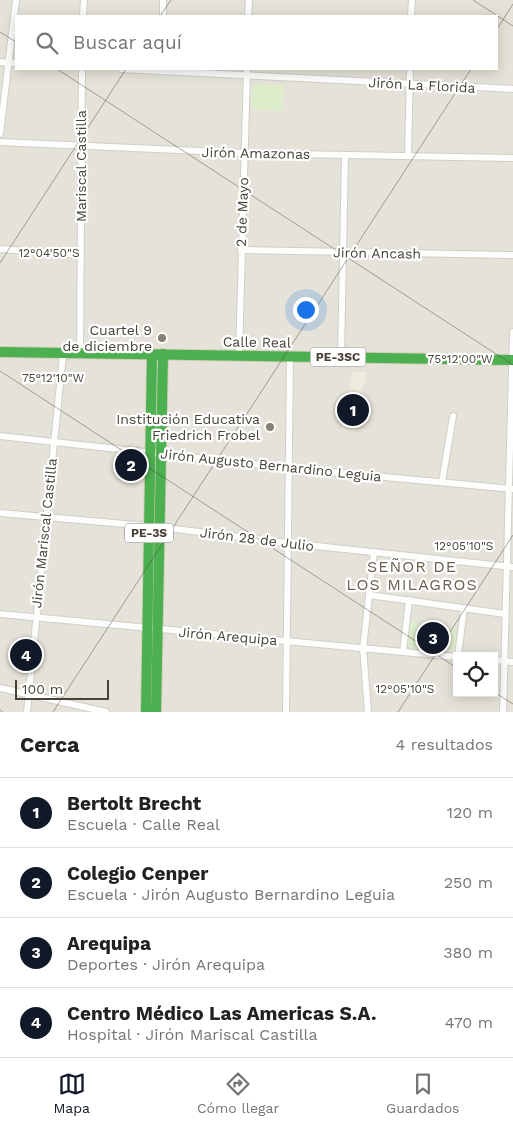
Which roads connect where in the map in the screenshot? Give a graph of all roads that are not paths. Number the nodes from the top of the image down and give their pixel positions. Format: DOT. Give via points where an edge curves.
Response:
graph roads {
  1 [pos="16,0"];
  2 [pos="84,0"];
  3 [pos="163,0"];
  4 [pos="249,0"];
  5 [pos="412,0"];
  6 [pos="84,15"];
  7 [pos="163,15"];
  8 [pos="248,15"];
  9 [pos="411,15"];
  10 [pos="0,62"];
  11 [pos="9,62"];
  12 [pos="15,63"];
  13 [pos="82,70"];
  14 [pos="163,70"];
  15 [pos="410,70"];
  16 [pos="246,72"];
  17 [pos="410,84"];
  18 [pos="513,89"];
  19 [pos="0,134"];
  20 [pos="0,142"];
  21 [pos="82,147"];
  22 [pos="244,152"];
  23 [pos="345,155"];
  24 [pos="408,156"];
  25 [pos="513,158"];
  26 [pos="0,249"];
  27 [pos="241,250"];
  28 [pos="344,252"];
  29 [pos="513,255"];
  30 [pos="80,256"];
  31 [pos="513,332"];
  32 [pos="0,352"];
  33 [pos="62,354"];
  34 [pos="80,354"];
  35 [pos="152,354"];
  36 [pos="163,354"];
  37 [pos="239,356"];
  38 [pos="290,357"];
  39 [pos="341,357"];
  40 [pos="512,360"];
  41 [pos="453,416"];
  42 [pos="0,436"];
  43 [pos="53,442"];
  44 [pos="156,454"];
  45 [pos="289,468"];
  46 [pos="442,482"];
  47 [pos="511,488"];
  48 [pos="0,513"];
  49 [pos="46,518"];
  50 [pos="154,527"];
  51 [pos="288,543"];
  52 [pos="374,552"];
  53 [pos="510,566"];
  54 [pos="369,595"];
  55 [pos="410,600"];
  56 [pos="464,608"];
  57 [pos="0,614"];
  58 [pos="505,614"];
  59 [pos="35,618"];
  60 [pos="152,629"];
  61 [pos="287,641"];
  62 [pos="363,648"];
  63 [pos="403,652"];
  64 [pos="458,652"];
  65 [pos="453,656"];
  66 [pos="498,660"];
  67 [pos="504,661"];
  68 [pos="513,662"];
  69 [pos="0,688"];
  70 [pos="29,694"];
  71 [pos="27,712"];
  72 [pos="106,712"];
  73 [pos="146,712"];
  74 [pos="156,712"];
  75 [pos="286,712"];
  76 [pos="368,712"];
  77 [pos="503,712"];
  1 -- 11 [label="street"];
  2 -- 6 [label="street"];
  3 -- 7 [label="street"];
  4 -- 8 [label="street"];
  5 -- 9 [label="street"];
  10 -- 11 [label="street"];
  11 -- 12 [label="street"];
  11 -- 19 [label="street"];
  13 -- 21 [label="street, Mariscal Castilla"];
  14 -- 16 [label="street, Jirón La Florida"];
  15 -- 17 [label="street"];
  16 -- 17 [label="street, Jirón La Florida"];
  16 -- 22 [label="street, 2 de Mayo"];
  17 -- 18 [label="street, Jirón La Florida"];
  17 -- 24 [label="street"];
  20 -- 21 [label="street, Jirón Amazonas"];
  21 -- 22 [label="street, Jirón Amazonas"];
  21 -- 30 [label="street, Mariscal Castilla"];
  22 -- 23 [label="street, Jirón Amazonas"];
  22 -- 27 [label="street, 2 de Mayo"];
  23 -- 24 [label="street, Jirón Amazonas"];
  23 -- 28 [label="street"];
  24 -- 25 [label="street, Jirón Amazonas"];
  26 -- 30 [label="street"];
  27 -- 28 [label="street, Jirón Ancash"];
  27 -- 37 [label="street, 2 de Mayo"];
  28 -- 29 [label="street, Jirón Ancash"];
  28 -- 39 [label="street"];
  30 -- 34 [label="street, Mariscal Castilla"];
  31 -- 40 [label="street"];
  32 -- 33 [label="main road, Calle Real"];
  33 -- 34 [label="main road, Calle Real"];
  33 -- 43 [label="street, Jirón Mariscal Castilla"];
  34 -- 35 [label="main road, Calle Real"];
  35 -- 36 [label="main road, Calle Real"];
  35 -- 44 [label="main road, PE-3S"];
  36 -- 37 [label="main road, Calle Real / PE-3SC"];
  36 -- 44 [label="main road, PE-3S"];
  37 -- 38 [label="main road, Calle Real / PE-3SC"];
  38 -- 39 [label="main road, Calle Real / PE-3SC"];
  38 -- 45 [label="street"];
  39 -- 40 [label="main road, Calle Real / PE-3SC"];
  40 -- 47 [label="street"];
  41 -- 46 [label="street"];
  42 -- 43 [label="street, Jirón Augusto Bernardino Leguia"];
  43 -- 44 [label="street, Jirón Augusto Bernardino Leguia"];
  43 -- 49 [label="street, Jirón Mariscal Castilla"];
  44 -- 45 [label="street, Jirón Augusto Bernardino Leguia"];
  44 -- 50 [label="main road, PE-3S"];
  45 -- 46 [label="street, Jirón Augusto Bernardino Leguia"];
  45 -- 51 [label="street"];
  46 -- 47 [label="street, Jirón Augusto Bernardino Leguia"];
  47 -- 53 [label="street"];
  48 -- 49 [label="street, Jirón 28 de Julio"];
  49 -- 50 [label="street, Jirón 28 de Julio"];
  49 -- 59 [label="street, Jirón Mariscal Castilla"];
  50 -- 51 [label="street, Jirón 28 de Julio"];
  50 -- 60 [label="main road, PE-3S"];
  51 -- 52 [label="street, Jirón 28 de Julio"];
  51 -- 61 [label="street"];
  52 -- 53 [label="street, Jirón 28 de Julio"];
  52 -- 54 [label="street"];
  53 -- 58 [label="street"];
  54 -- 55 [label="street"];
  54 -- 62 [label="street"];
  55 -- 56 [label="street"];
  55 -- 63 [label="street"];
  56 -- 58 [label="street"];
  56 -- 64 [label="street"];
  57 -- 59 [label="street, Jirón Arequipa"];
  58 -- 67 [label="street"];
  59 -- 60 [label="street, Jirón Arequipa"];
  59 -- 70 [label="street, Jirón Mariscal Castilla"];
  60 -- 61 [label="street, Jirón Arequipa"];
  60 -- 73 [label="main road, PE-3S"];
  60 -- 74 [label="main road, PE-3S"];
  61 -- 62 [label="street, Jirón Arequipa"];
  61 -- 75 [label="street"];
  62 -- 63 [label="street, Jirón Arequipa"];
  62 -- 76 [label="street"];
  63 -- 65 [label="street, Jirón Arequipa"];
  66 -- 67 [label="street"];
  67 -- 68 [label="street"];
  67 -- 77 [label="street"];
  69 -- 70 [label="street"];
  70 -- 71 [label="street, Jirón Mariscal Castilla"];
  70 -- 72 [label="street"];
}
